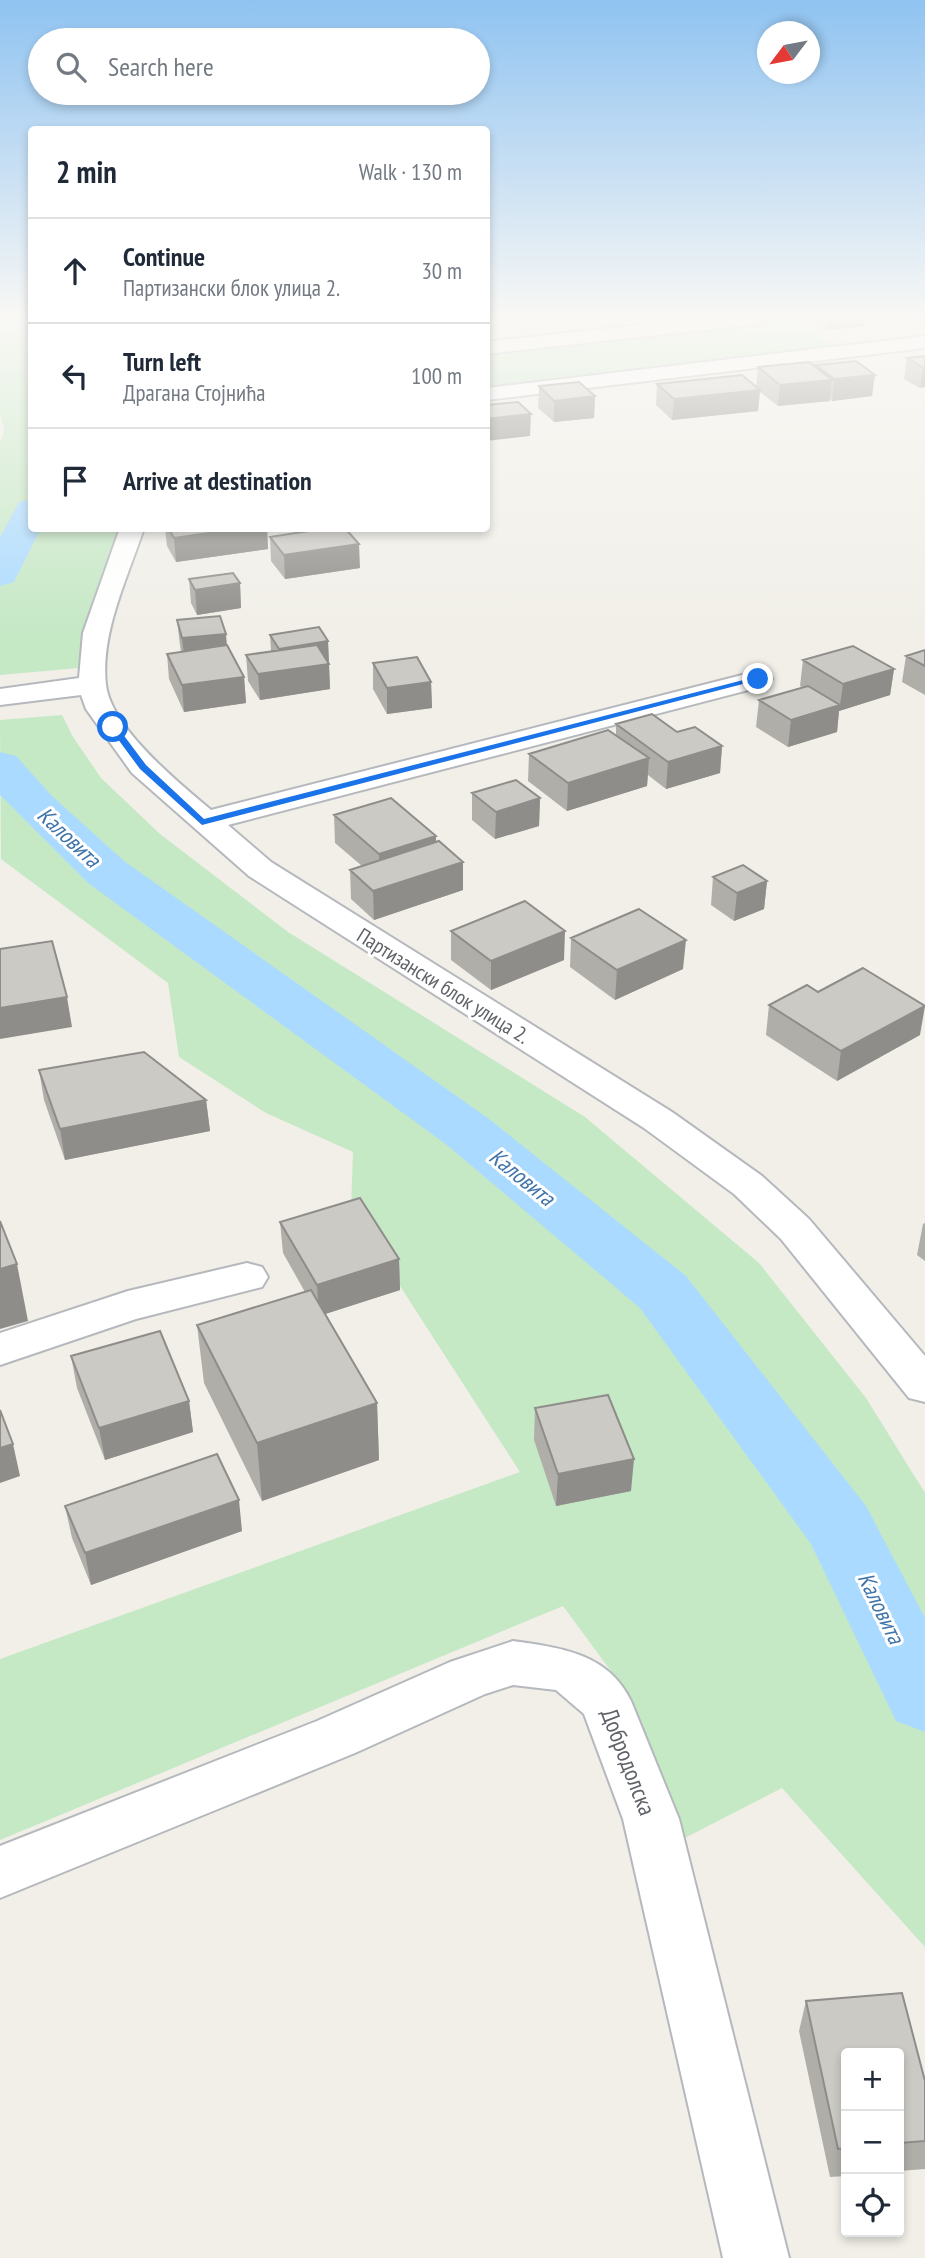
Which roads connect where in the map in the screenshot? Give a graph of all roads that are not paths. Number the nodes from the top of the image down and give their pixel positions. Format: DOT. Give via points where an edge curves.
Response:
graph roads {
  1 [pos="131,532"];
  2 [pos="758,679"];
  3 [pos="92,685"];
  4 [pos="0,697"];
  5 [pos="202,822"];
  6 [pos="247,1277"];
  7 [pos="0,1349"];
  8 [pos="925,1386"];
  9 [pos="0,1872"];
  10 [pos="756,2258"];
  1 -- 3 [label="street, Партизански блок улица 2." via="96,633"];
  2 -- 5 [label="street"];
  3 -- 4 [label="street"];
  3 -- 5 [label="street, Партизански блок улица 2." via="100,709 143,767"];
  5 -- 8 [label="street, Партизански блок улица 2." via="260,869 333,918 710,1156 795,1229"];
  6 -- 7 [label="street" via="128,1306"];
  9 -- 10 [label="street, Добродолска" via="336,1737 468,1678 513,1663 566,1670 606,1700 651,1819"];
}
